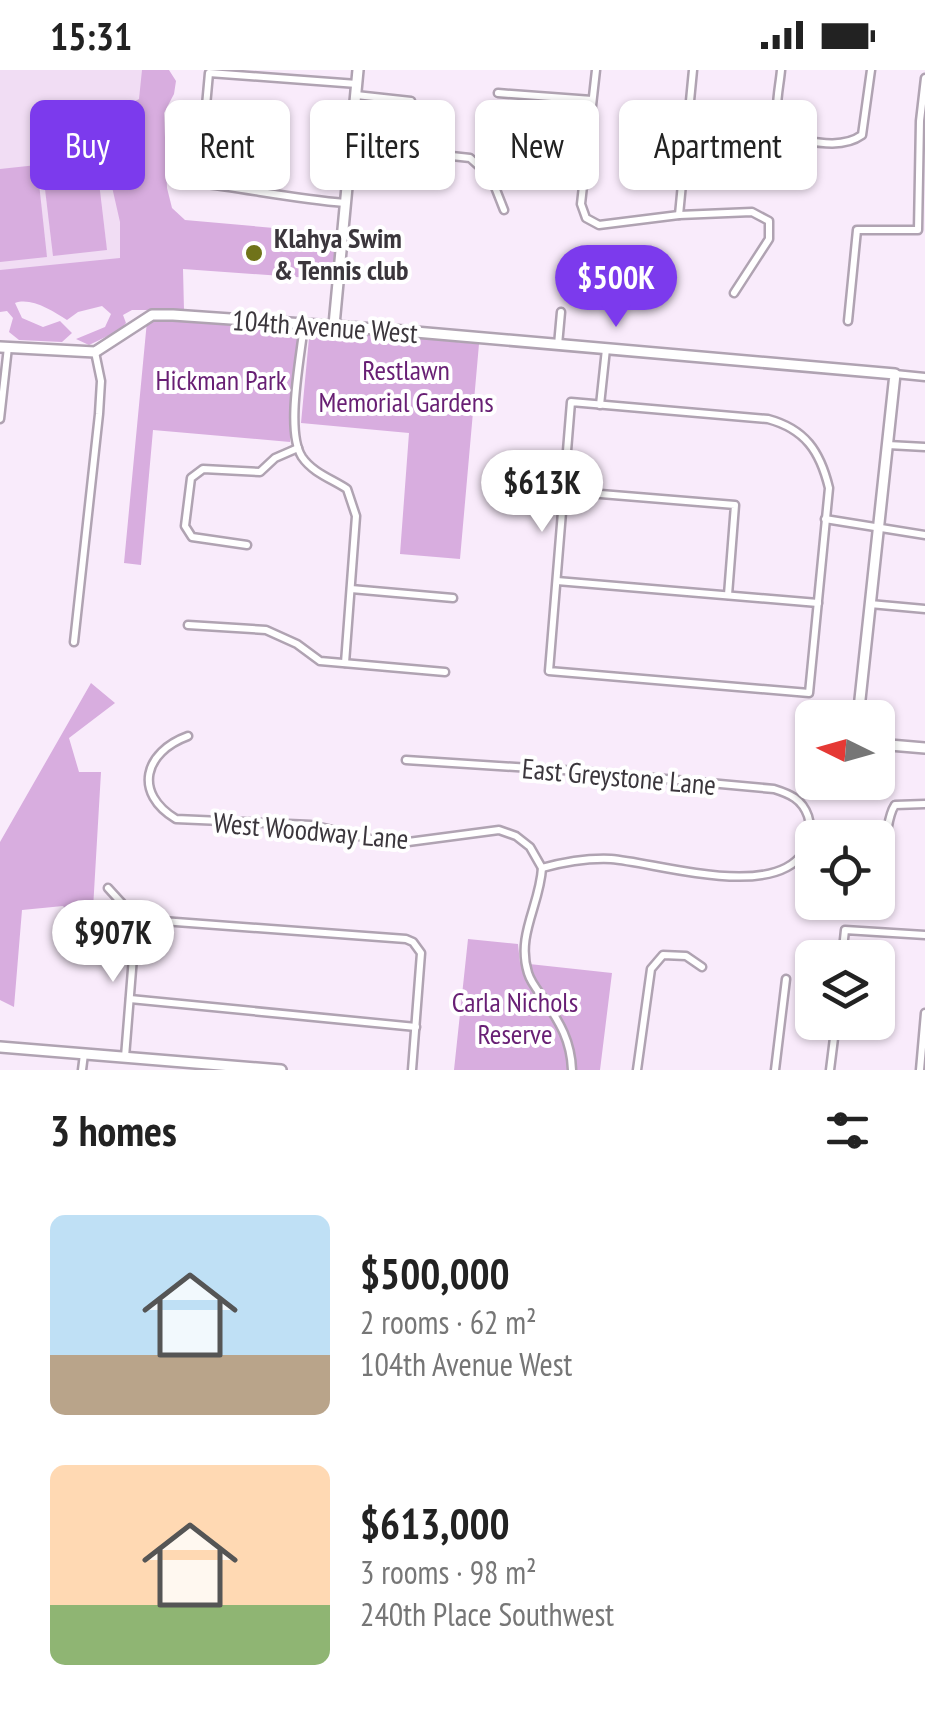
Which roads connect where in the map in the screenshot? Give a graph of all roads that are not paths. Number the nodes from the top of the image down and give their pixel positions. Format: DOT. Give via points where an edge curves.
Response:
graph roads {
  1 [pos="358,70"];
  2 [pos="596,70"];
  3 [pos="693,70"];
  4 [pos="781,70"];
  5 [pos="871,70"];
  6 [pos="925,78"];
  7 [pos="356,90"];
  8 [pos="498,93"];
  9 [pos="355,100"];
  10 [pos="411,100"];
  11 [pos="592,100"];
  12 [pos="691,100"];
  13 [pos="778,100"];
  14 [pos="817,142"];
  15 [pos="455,156"];
  16 [pos="346,190"];
  17 [pos="582,190"];
  18 [pos="681,190"];
  19 [pos="345,203"];
  20 [pos="504,210"];
  21 [pos="678,214"];
  22 [pos="734,293"];
  23 [pos="562,312"];
  24 [pos="848,321"];
  25 [pos="304,324"];
  26 [pos="334,326"];
  27 [pos="558,344"];
  28 [pos="4,347"];
  29 [pos="606,349"];
  30 [pos="95,352"];
  31 [pos="895,374"];
  32 [pos="925,377"];
  33 [pos="600,405"];
  34 [pos="0,419"];
  35 [pos="888,445"];
  36 [pos="925,447"];
  37 [pos="298,448"];
  38 [pos="564,491"];
  39 [pos="825,519"];
  40 [pos="878,529"];
  41 [pos="925,535"];
  42 [pos="247,544"];
  43 [pos="557,581"];
  44 [pos="351,589"];
  45 [pos="728,596"];
  46 [pos="452,598"];
  47 [pos="818,603"];
  48 [pos="870,604"];
  49 [pos="925,610"];
  50 [pos="188,625"];
  51 [pos="74,642"];
  52 [pos="345,664"];
  53 [pos="444,672"];
  54 [pos="860,700"];
  55 [pos="188,736"];
  56 [pos="895,745"];
  57 [pos="925,748"];
  58 [pos="406,760"];
  59 [pos="925,804"];
  60 [pos="888,820"];
  61 [pos="542,868"];
  62 [pos="108,888"];
  63 [pos="140,922"];
  64 [pos="925,935"];
  65 [pos="845,940"];
  66 [pos="702,967"];
  67 [pos="786,979"];
  68 [pos="130,999"];
  69 [pos="925,1012"];
  70 [pos="416,1027"];
  71 [pos="834,1040"];
  72 [pos="0,1048"];
  73 [pos="84,1054"];
  74 [pos="125,1057"];
  75 [pos="264,1069"];
  76 [pos="82,1070"];
  77 [pos="281,1070"];
  78 [pos="412,1070"];
  79 [pos="572,1070"];
  80 [pos="637,1070"];
  81 [pos="775,1070"];
  82 [pos="830,1070"];
  83 [pos="920,1070"];
  1 -- 7 [label="street"];
  2 -- 11 [label="street"];
  3 -- 12 [label="street"];
  4 -- 13 [label="street"];
  5 -- 14 [label="street" via="858,139"];
  6 -- 24 [label="street" via="918,230 857,230"];
  7 -- 9 [label="street"];
  7 -- 10 [label="street"];
  7 -- 19 [label="street" via="209,73 199,183"];
  8 -- 11 [label="street"];
  15 -- 20 [label="street" via="470,158 491,177"];
  16 -- 19 [label="street"];
  17 -- 21 [label="street" via="586,218 599,225"];
  18 -- 21 [label="street"];
  19 -- 26 [label="street"];
  21 -- 22 [label="street" via="752,212 768,220 769,239"];
  23 -- 27 [label="street"];
  25 -- 26 [label="street, 104th Avenue West"];
  25 -- 30 [label="street, 104th Avenue West" via="152,314"];
  25 -- 37 [label="street"];
  26 -- 27 [label="street, 104th Avenue West"];
  27 -- 29 [label="street, 104th Avenue West"];
  28 -- 30 [label="street"];
  28 -- 34 [label="street"];
  29 -- 31 [label="street, 104th Avenue West"];
  29 -- 33 [label="street"];
  30 -- 51 [label="street" via="99,414"];
  31 -- 32 [label="street"];
  31 -- 35 [label="street"];
  33 -- 38 [label="street" via="572,402"];
  33 -- 39 [label="street" via="788,424 814,446 824,465"];
  35 -- 36 [label="street"];
  35 -- 40 [label="street"];
  37 -- 42 [label="street" via="260,472 203,469 191,478 185,526 192,537"];
  37 -- 44 [label="street" via="311,468 347,489 352,500"];
  38 -- 43 [label="street"];
  38 -- 45 [label="street" via="735,505"];
  39 -- 40 [label="street"];
  39 -- 47 [label="street"];
  40 -- 41 [label="street"];
  40 -- 48 [label="street"];
  43 -- 45 [label="street"];
  43 -- 47 [label="street" via="549,671 809,694"];
  44 -- 46 [label="street"];
  44 -- 52 [label="street"];
  45 -- 47 [label="street"];
  48 -- 49 [label="street"];
  48 -- 54 [label="street"];
  50 -- 52 [label="street" via="266,630 320,661"];
  52 -- 53 [label="street"];
  55 -- 61 [label="street, West Woodway Lane" via="169,743 150,766 153,796 176,819 312,825 393,844 499,830 530,847"];
  56 -- 57 [label="street"];
  58 -- 61 [label="street, East Greystone Lane" via="774,788 798,798 811,828 799,859 778,873 707,875 609,859"];
  59 -- 60 [label="street" via="896,805"];
  61 -- 79 [label="street" via="524,953 529,978 561,1023"];
  62 -- 63 [label="street"];
  63 -- 68 [label="street"];
  63 -- 70 [label="street" via="406,939 421,953"];
  64 -- 65 [label="street" via="846,930"];
  66 -- 80 [label="street" via="686,956 663,955 651,969"];
  67 -- 81 [label="street"];
  68 -- 70 [label="street"];
  68 -- 74 [label="street"];
  69 -- 83 [label="street"];
  70 -- 78 [label="street"];
  71 -- 82 [label="street"];
  72 -- 73 [label="street"];
  73 -- 74 [label="street"];
  73 -- 76 [label="street"];
  74 -- 75 [label="street"];
  75 -- 77 [label="street"];
}
